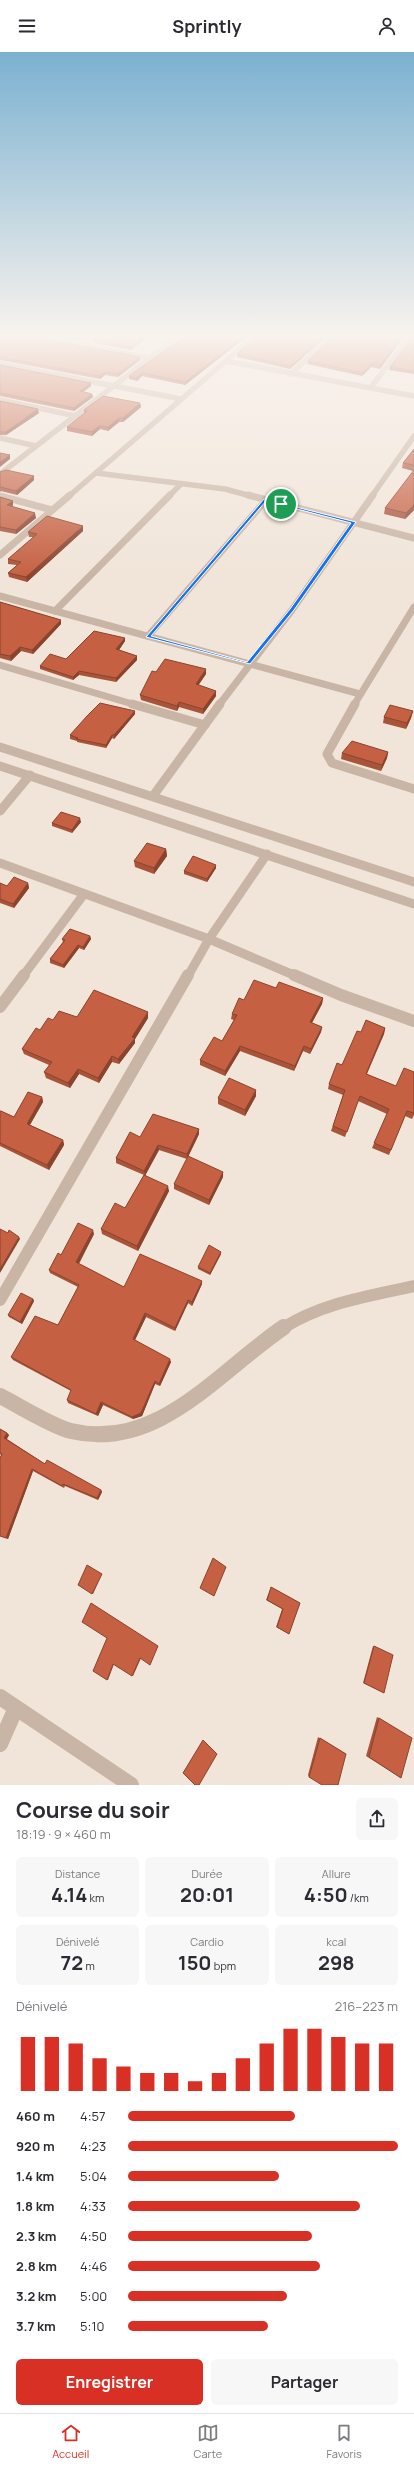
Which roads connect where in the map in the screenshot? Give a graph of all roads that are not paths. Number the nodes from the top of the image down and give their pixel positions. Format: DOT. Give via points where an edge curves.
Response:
graph roads {
  1 [pos="71,415"];
  2 [pos="163,415"];
  3 [pos="76,416"];
  4 [pos="414,436"];
  5 [pos="0,438"];
  6 [pos="36,446"];
  7 [pos="96,473"];
  8 [pos="0,474"];
  9 [pos="181,484"];
  10 [pos="0,496"];
  11 [pos="266,500"];
  12 [pos="52,510"];
  13 [pos="353,522"];
  14 [pos="414,538"];
  15 [pos="0,555"];
  16 [pos="0,596"];
  17 [pos="414,607"];
  18 [pos="55,611"];
  19 [pos="411,619"];
  20 [pos="148,636"];
  21 [pos="249,663"];
  22 [pos="0,665"];
  23 [pos="360,694"];
  24 [pos="205,725"];
  25 [pos="0,746"];
  26 [pos="0,766"];
  27 [pos="30,775"];
  28 [pos="414,789"];
  29 [pos="153,796"];
  30 [pos="0,811"];
  31 [pos="267,854"];
  32 [pos="0,863"];
  33 [pos="414,882"];
  34 [pos="84,894"];
  35 [pos="414,904"];
  36 [pos="209,939"];
  37 [pos="0,1007"];
  38 [pos="414,1021"];
  39 [pos="414,1286"];
  40 [pos="0,1300"];
  41 [pos="0,1396"];
  42 [pos="0,1697"];
  43 [pos="16,1708"];
  44 [pos="0,1744"];
  45 [pos="131,1785"];
  1 -- 3 [label="street"];
  2 -- 7 [label="street"];
  3 -- 6 [label="street"];
  4 -- 13 [label="street"];
  5 -- 6 [label="street"];
  6 -- 8 [label="street"];
  7 -- 9 [label="street"];
  7 -- 12 [label="street"];
  9 -- 11 [label="street" via="225,490"];
  9 -- 18 [label="street"];
  10 -- 12 [label="street"];
  11 -- 13 [label="street"];
  11 -- 20 [label="street"];
  12 -- 15 [label="street"];
  13 -- 14 [label="street"];
  13 -- 21 [label="street" via="292,610"];
  16 -- 18 [label="street"];
  17 -- 19 [label="street"];
  18 -- 20 [label="street"];
  19 -- 23 [label="street"];
  20 -- 21 [label="street"];
  21 -- 23 [label="street"];
  21 -- 24 [label="street"];
  22 -- 24 [label="street"];
  23 -- 28 [label="street" via="327,754 328,759 332,763"];
  24 -- 29 [label="street"];
  25 -- 29 [label="street"];
  26 -- 27 [label="street"];
  27 -- 30 [label="street"];
  27 -- 31 [label="street"];
  29 -- 33 [label="street"];
  31 -- 35 [label="street"];
  31 -- 36 [label="street"];
  32 -- 34 [label="street"];
  34 -- 36 [label="street"];
  34 -- 37 [label="street"];
  36 -- 38 [label="street" via="341,995"];
  36 -- 40 [label="street"];
  39 -- 41 [label="street" via="351,1300 303,1315 274,1334 176,1410 140,1428 98,1434 70,1431"];
  42 -- 43 [label="street"];
  43 -- 44 [label="street"];
  43 -- 45 [label="street"];
}
